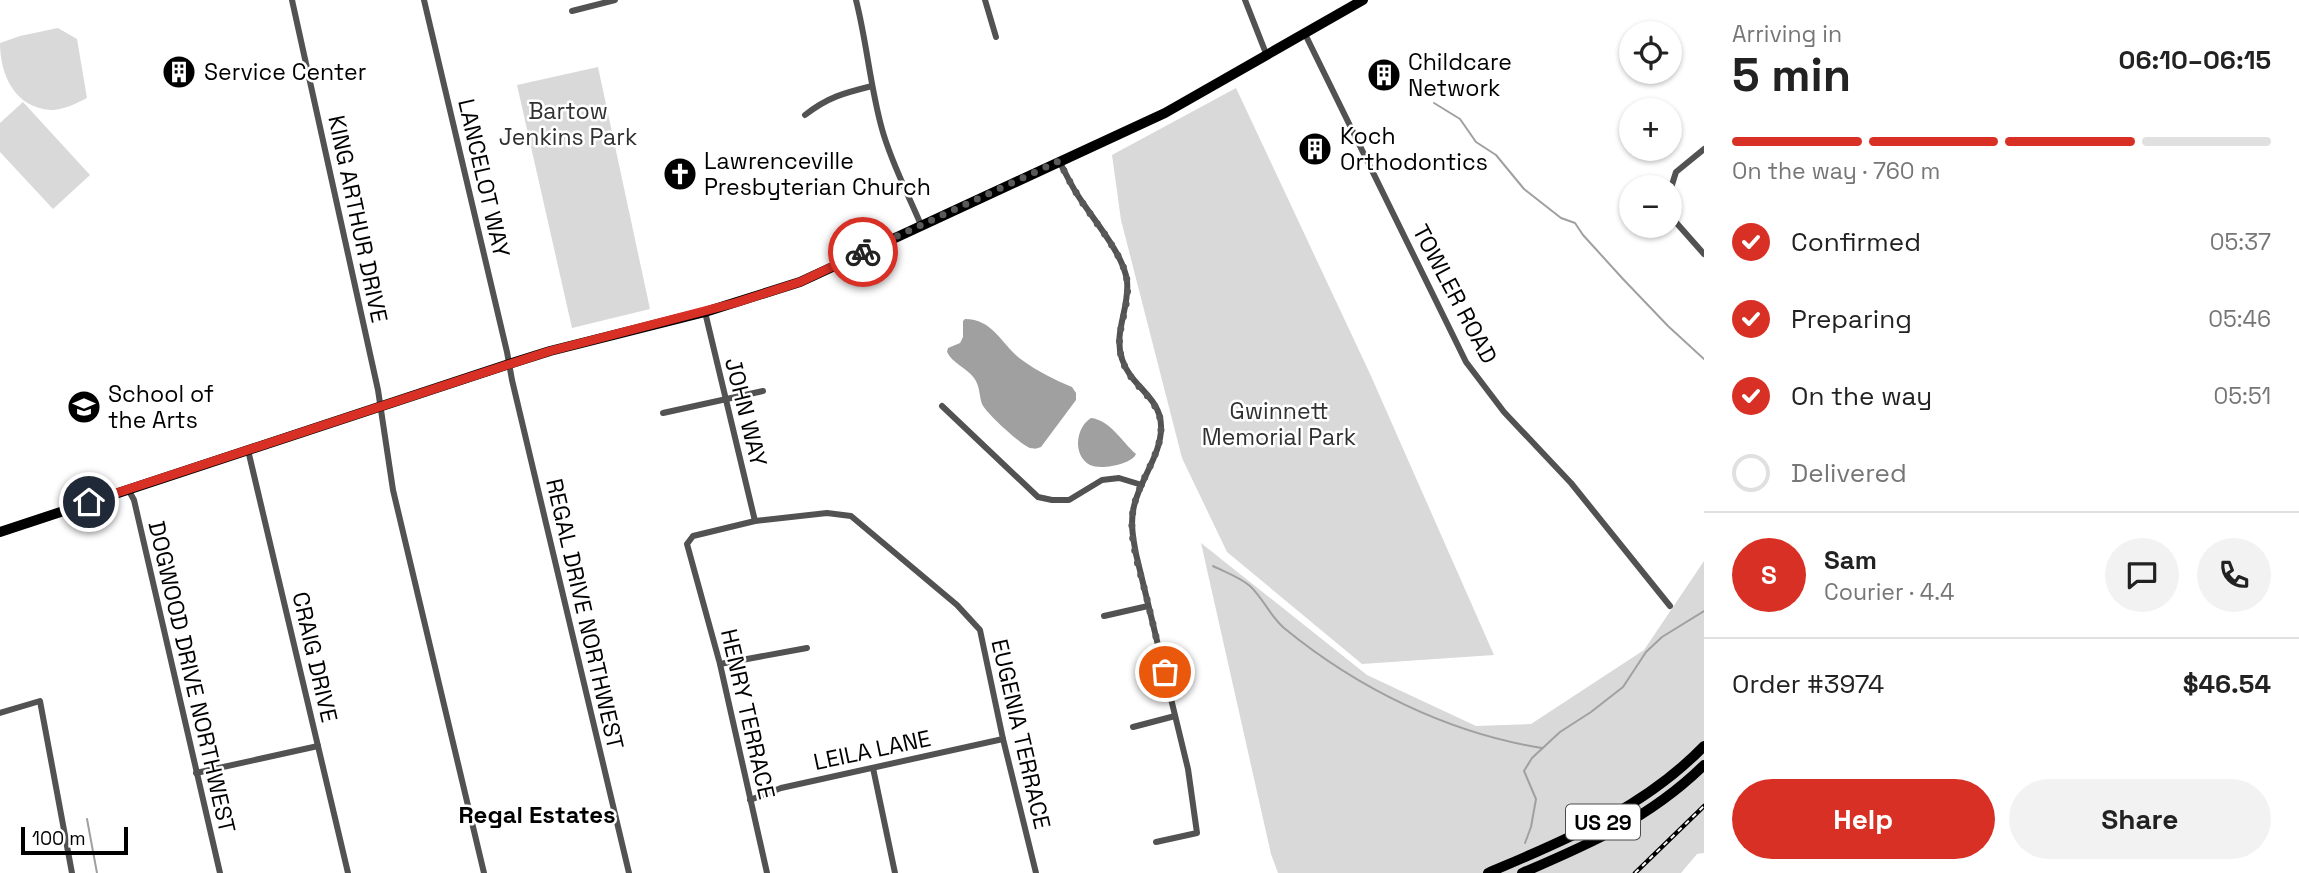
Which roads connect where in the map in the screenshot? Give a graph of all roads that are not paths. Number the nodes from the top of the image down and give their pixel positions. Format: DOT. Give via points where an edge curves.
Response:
graph roads {
  1 [pos="292,0"];
  2 [pos="424,0"];
  3 [pos="615,0"];
  4 [pos="856,0"];
  5 [pos="985,0"];
  6 [pos="1245,0"];
  7 [pos="1363,0"];
  8 [pos="572,12"];
  9 [pos="1305,34"];
  10 [pos="996,37"];
  11 [pos="1267,56"];
  12 [pos="872,86"];
  13 [pos="806,116"];
  14 [pos="1704,149"];
  15 [pos="1059,161"];
  16 [pos="1675,175"];
  17 [pos="921,225"];
  18 [pos="1682,229"];
  19 [pos="1704,254"];
  20 [pos="705,312"];
  21 [pos="509,364"];
  22 [pos="763,391"];
  23 [pos="725,401"];
  24 [pos="380,405"];
  25 [pos="942,406"];
  26 [pos="663,414"];
  27 [pos="248,450"];
  28 [pos="1142,485"];
  29 [pos="128,489"];
  30 [pos="755,520"];
  31 [pos="0,532"];
  32 [pos="692,564"];
  33 [pos="1148,606"];
  34 [pos="1670,606"];
  35 [pos="1104,616"];
  36 [pos="807,648"];
  37 [pos="720,664"];
  38 [pos="0,713"];
  39 [pos="1175,716"];
  40 [pos="1133,727"];
  41 [pos="1003,739"];
  42 [pos="318,746"];
  43 [pos="1704,746"];
  44 [pos="1704,765"];
  45 [pos="873,768"];
  46 [pos="196,773"];
  47 [pos="750,800"];
  48 [pos="1156,842"];
  49 [pos="72,873"];
  50 [pos="220,873"];
  51 [pos="348,873"];
  52 [pos="484,873"];
  53 [pos="629,873"];
  54 [pos="767,873"];
  55 [pos="895,873"];
  56 [pos="1036,873"];
  57 [pos="1488,873"];
  58 [pos="1522,873"];
  1 -- 24 [label="street, KING ARTHUR DRIVE"];
  2 -- 21 [label="street, LANCELOT WAY"];
  3 -- 8 [label="street"];
  4 -- 12 [label="street"];
  5 -- 10 [label="street"];
  6 -- 11 [label="street"];
  7 -- 9 [label="main road"];
  9 -- 11 [label="main road"];
  9 -- 34 [label="street, TOWLER ROAD" via="1466,362"];
  11 -- 15 [label="main road" via="1165,113"];
  12 -- 13 [label="street" via="840,94"];
  12 -- 17 [label="street" via="883,133"];
  14 -- 16 [label="street"];
  15 -- 17 [label="main road"];
  15 -- 28 [label="street" via="1122,262 1127,280 1119,332 1121,359 1132,380 1157,405 1161,423 1161,436"];
  17 -- 20 [label="main road" via="800,282"];
  18 -- 19 [label="street"];
  20 -- 21 [label="main road"];
  20 -- 23 [label="street, JOHN WAY"];
  21 -- 24 [label="main road"];
  21 -- 53 [label="street, REGAL DRIVE NORTHWEST"];
  22 -- 23 [label="street"];
  23 -- 26 [label="street"];
  23 -- 30 [label="street, JOHN WAY"];
  24 -- 27 [label="main road"];
  24 -- 52 [label="street" via="393,490"];
  25 -- 28 [label="street" via="1038,497 1069,500 1102,480 1119,478"];
  27 -- 29 [label="main road"];
  27 -- 42 [label="street, CRAIG DRIVE"];
  28 -- 33 [label="street" via="1132,528"];
  29 -- 31 [label="main road"];
  29 -- 46 [label="street, DOGWOOD DRIVE NORTHWEST"];
  30 -- 32 [label="street, EUGENIA TERRACE" via="693,536 687,544"];
  30 -- 41 [label="street, EUGENIA TERRACE" via="827,513 851,516 957,605 980,630"];
  32 -- 37 [label="street, HENRY TERRACE"];
  33 -- 35 [label="street"];
  33 -- 39 [label="street"];
  36 -- 37 [label="street"];
  37 -- 47 [label="street, HENRY TERRACE"];
  38 -- 49 [label="street" via="40,701"];
  39 -- 40 [label="street"];
  39 -- 48 [label="street" via="1197,833"];
  41 -- 45 [label="street, LEILA LANE"];
  41 -- 56 [label="street, EUGENIA TERRACE"];
  42 -- 46 [label="street"];
  42 -- 51 [label="street, CRAIG DRIVE"];
  43 -- 57 [label="main road, US 29" via="1671,776 1606,820"];
  44 -- 58 [label="main road, US 29" via="1650,809 1608,834"];
  45 -- 47 [label="street, LEILA LANE" via="780,788"];
  45 -- 55 [label="street"];
  46 -- 50 [label="street, DOGWOOD DRIVE NORTHWEST"];
  47 -- 54 [label="street, HENRY TERRACE"];
}
